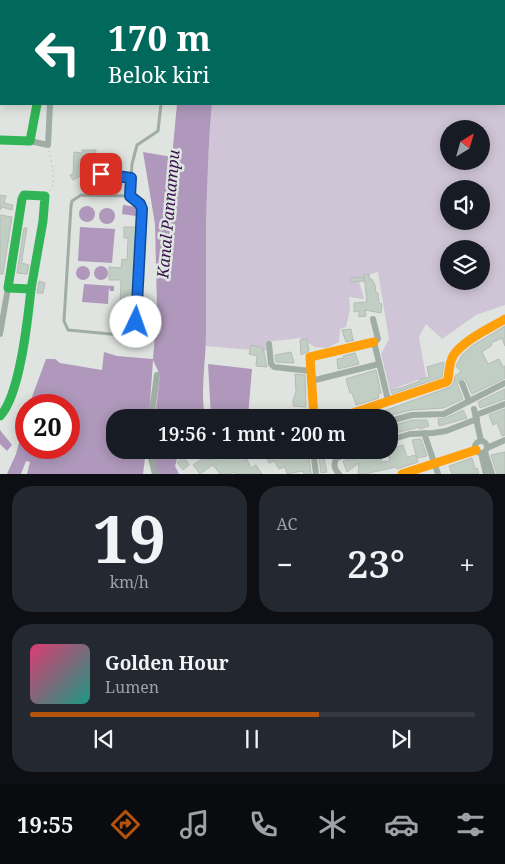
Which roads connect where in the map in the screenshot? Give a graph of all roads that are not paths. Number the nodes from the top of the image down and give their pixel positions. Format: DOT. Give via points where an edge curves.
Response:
graph roads {
  1 [pos="37,105"];
  2 [pos="50,105"];
  3 [pos="161,105"];
  4 [pos="0,140"];
  5 [pos="30,141"];
  6 [pos="103,158"];
  7 [pos="131,178"];
  8 [pos="130,196"];
  9 [pos="8,288"];
  10 [pos="31,289"];
  11 [pos="373,319"];
  12 [pos="505,319"];
  13 [pos="0,334"];
  14 [pos="374,342"];
  15 [pos="269,344"];
  16 [pos="379,364"];
  17 [pos="310,371"];
  18 [pos="157,375"];
  19 [pos="311,381"];
  20 [pos="462,383"];
  21 [pos="505,383"];
  22 [pos="388,400"];
  23 [pos="469,401"];
  24 [pos="505,404"];
  25 [pos="152,409"];
  26 [pos="313,409"];
  27 [pos="363,409"];
  28 [pos="476,414"];
  29 [pos="0,416"];
  30 [pos="398,419"];
  31 [pos="424,433"];
  32 [pos="398,438"];
  33 [pos="505,440"];
  34 [pos="481,441"];
  35 [pos="482,451"];
  36 [pos="151,459"];
  37 [pos="314,459"];
  38 [pos="336,459"];
  39 [pos="435,463"];
  40 [pos="337,472"];
  41 [pos="155,474"];
  42 [pos="316,474"];
  43 [pos="402,474"];
  44 [pos="438,474"];
  45 [pos="486,474"];
  46 [pos="492,474"];
  1 -- 5 [label="street"];
  2 -- 5 [label="street" via="48,145"];
  3 -- 7 [label="lane" via="158,131 137,145"];
  4 -- 5 [label="street"];
  6 -- 7 [label="lane" via="101,174"];
  7 -- 8 [label="lane"];
  8 -- 8 [label="lane" via="142,209 134,328 129,334 122,335 68,330 64,321 72,201 81,195"];
  9 -- 10 [label="street"];
  9 -- 10 [label="street" via="23,196 45,196"];
  9 -- 13 [label="street"];
  10 -- 29 [label="street" via="18,376 6,409"];
  11 -- 14 [label="street" via="378,339"];
  12 -- 22 [label="street" via="454,354 446,382"];
  14 -- 16 [label="street"];
  14 -- 17 [label="street" via="311,356"];
  15 -- 17 [label="street" via="274,367"];
  16 -- 19 [label="street"];
  16 -- 22 [label="street"];
  17 -- 19 [label="street"];
  18 -- 25 [label="street"];
  19 -- 26 [label="street"];
  20 -- 23 [label="street"];
  21 -- 23 [label="street"];
  22 -- 27 [label="street"];
  23 -- 30 [label="street" via="444,414"];
  24 -- 28 [label="street"];
  28 -- 31 [label="street" via="446,431"];
  28 -- 34 [label="street"];
  31 -- 32 [label="street"];
  31 -- 39 [label="street"];
  33 -- 35 [label="street"];
  34 -- 35 [label="street" via="486,444"];
  34 -- 35 [label="street" via="476,444"];
  35 -- 39 [label="street"];
  35 -- 45 [label="street"];
  35 -- 46 [label="street"];
  36 -- 41 [label="street"];
  37 -- 42 [label="street"];
  38 -- 40 [label="street"];
  39 -- 43 [label="street"];
  39 -- 44 [label="street"];
}
